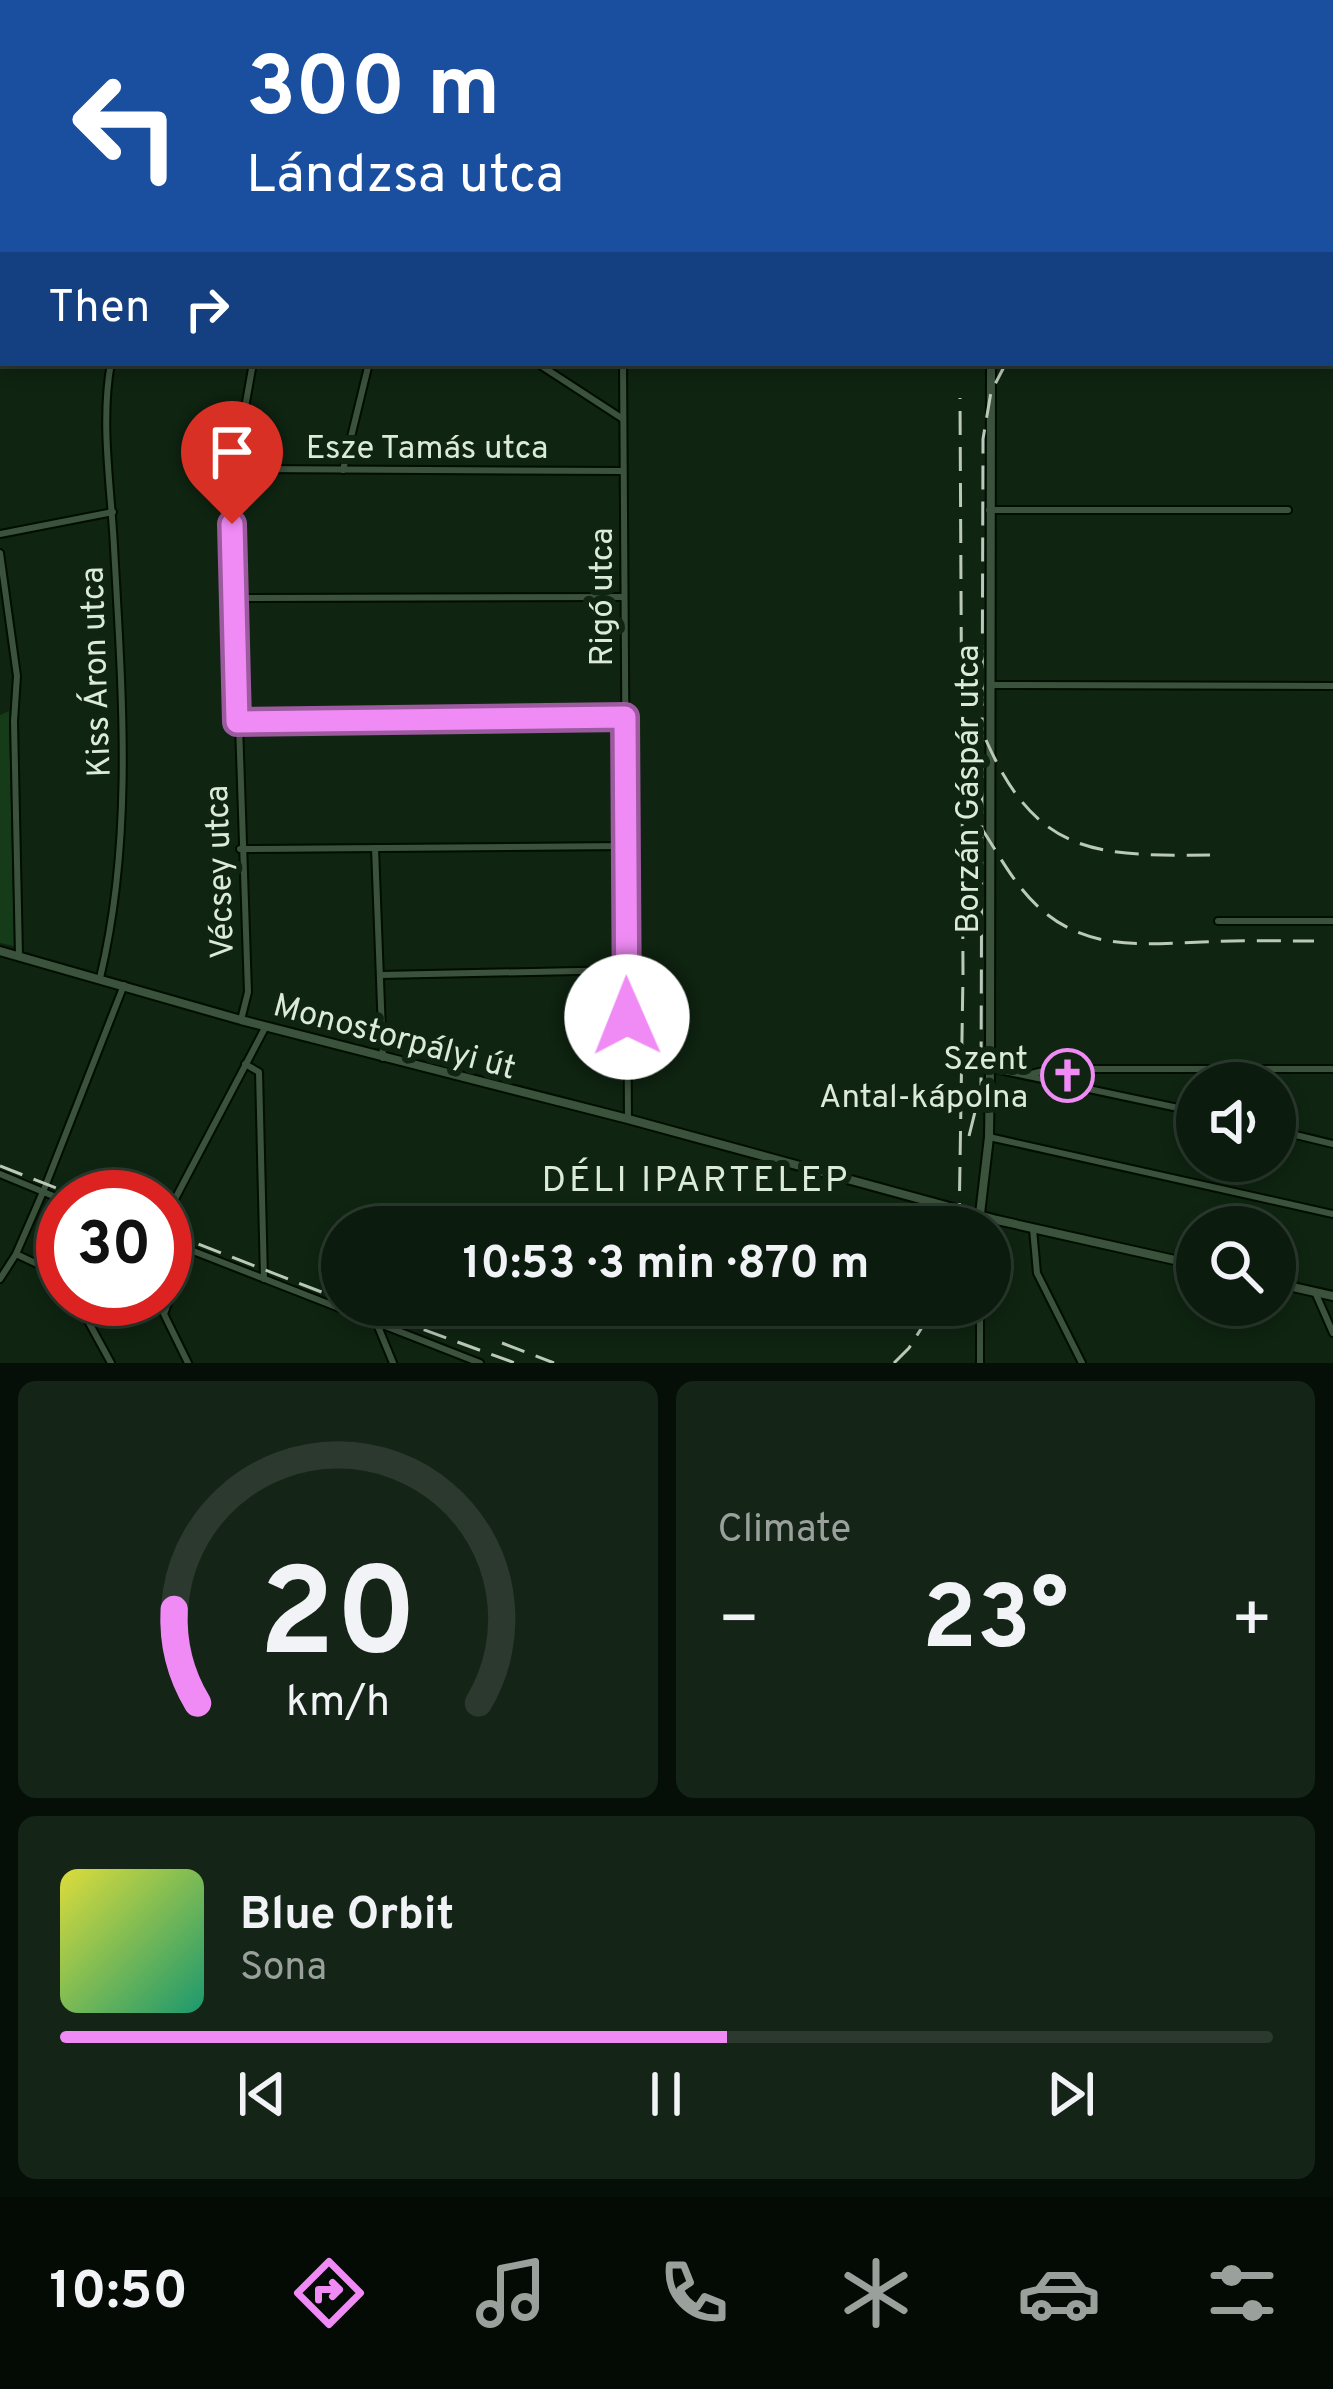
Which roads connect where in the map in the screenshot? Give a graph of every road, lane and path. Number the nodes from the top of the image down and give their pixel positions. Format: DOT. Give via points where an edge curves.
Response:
graph roads {
  1 [pos="111,366"];
  2 [pos="252,366"];
  3 [pos="368,366"];
  4 [pos="542,366"];
  5 [pos="623,366"];
  6 [pos="992,366"];
  7 [pos="623,419"];
  8 [pos="232,469"];
  9 [pos="343,470"];
  10 [pos="623,470"];
  11 [pos="989,510"];
  12 [pos="1288,510"];
  13 [pos="112,512"];
  14 [pos="0,534"];
  15 [pos="0,557"];
  16 [pos="624,597"];
  17 [pos="233,598"];
  18 [pos="990,685"];
  19 [pos="1333,686"];
  20 [pos="625,717"];
  21 [pos="237,722"];
  22 [pos="626,846"];
  23 [pos="375,848"];
  24 [pos="240,849"];
  25 [pos="1218,921"];
  26 [pos="1333,921"];
  27 [pos="0,951"];
  28 [pos="19,956"];
  29 [pos="626,970"];
  30 [pos="380,975"];
  31 [pos="100,978"];
  32 [pos="124,985"];
  33 [pos="241,1020"];
  34 [pos="266,1026"];
  35 [pos="383,1058"];
  36 [pos="244,1064"];
  37 [pos="990,1068"];
  38 [pos="1333,1069"];
  39 [pos="1031,1074"];
  40 [pos="1176,1107"];
  41 [pos="628,1119"];
  42 [pos="1296,1135"];
  43 [pos="989,1137"];
  44 [pos="1333,1144"];
  45 [pos="52,1170"];
  46 [pos="190,1170"];
  47 [pos="0,1174"];
  48 [pos="36,1189"];
  49 [pos="950,1206"];
  50 [pos="981,1206"];
  51 [pos="36,1208"];
  52 [pos="1333,1214"];
  53 [pos="1011,1223"];
  54 [pos="1033,1229"];
  55 [pos="192,1251"];
  56 [pos="16,1254"];
  57 [pos="1176,1260"];
  58 [pos="36,1263"];
  59 [pos="0,1279"];
  60 [pos="264,1280"];
  61 [pos="1296,1288"];
  62 [pos="1315,1292"];
  63 [pos="1333,1296"];
  64 [pos="321,1302"];
  65 [pos="91,1326"];
  66 [pos="170,1326"];
  67 [pos="378,1326"];
  68 [pos="382,1326"];
  69 [pos="980,1326"];
  70 [pos="1333,1333"];
  71 [pos="111,1363"];
  72 [pos="188,1363"];
  73 [pos="393,1363"];
  74 [pos="480,1363"];
  75 [pos="980,1363"];
  76 [pos="1082,1363"];
  1 -- 13 [label="street, Kiss Áron utca"];
  2 -- 8 [label="street, Vécsey utca"];
  3 -- 9 [label="street"];
  4 -- 7 [label="street"];
  5 -- 7 [label="street, Rigó utca"];
  6 -- 11 [label="street, Borzán Gáspár utca"];
  7 -- 10 [label="street, Rigó utca"];
  8 -- 9 [label="street, Esze Tamás utca"];
  8 -- 17 [label="street, Vécsey utca"];
  9 -- 10 [label="street, Esze Tamás utca"];
  10 -- 16 [label="street, Rigó utca"];
  11 -- 12 [label="street"];
  11 -- 18 [label="street, Borzán Gáspár utca"];
  13 -- 14 [label="street"];
  13 -- 31 [label="street, Kiss Áron utca" via="122,845"];
  15 -- 28 [label="street" via="17,676"];
  16 -- 17 [label="street"];
  16 -- 20 [label="street, Rigó utca"];
  17 -- 21 [label="street, Vécsey utca"];
  18 -- 19 [label="street"];
  18 -- 37 [label="street, Borzán Gáspár utca"];
  20 -- 21 [label="street"];
  20 -- 22 [label="street, Rigó utca"];
  21 -- 24 [label="street, Vécsey utca"];
  22 -- 23 [label="street"];
  22 -- 29 [label="street, Rigó utca"];
  23 -- 24 [label="street"];
  23 -- 30 [label="street"];
  24 -- 33 [label="street, Vécsey utca" via="248,992"];
  25 -- 26 [label="street"];
  27 -- 28 [label="street, Monostorpályi út"];
  28 -- 31 [label="street, Monostorpályi út"];
  29 -- 30 [label="street"];
  29 -- 41 [label="street, Rigó utca"];
  30 -- 35 [label="street"];
  31 -- 32 [label="street, Monostorpályi út"];
  32 -- 33 [label="street, Monostorpályi út"];
  32 -- 45 [label="street"];
  33 -- 34 [label="street, Monostorpályi út"];
  34 -- 35 [label="street, Monostorpályi út"];
  34 -- 36 [label="street"];
  35 -- 41 [label="street, Monostorpályi út"];
  36 -- 46 [label="street"];
  36 -- 60 [label="street" via="259,1072"];
  37 -- 39 [label="street"];
  37 -- 43 [label="street, Borzán Gáspár utca"];
  38 -- 39 [label="street"];
  39 -- 40 [label="street"];
  41 -- 49 [label="street, Monostorpályi út"];
  42 -- 44 [label="street"];
  43 -- 50 [label="street, Borzán Gáspár utca"];
  43 -- 52 [label="street"];
  47 -- 48 [label="street"];
  51 -- 56 [label="street"];
  53 -- 54 [label="street, Monostorpályi út"];
  54 -- 57 [label="street, Monostorpályi út"];
  54 -- 76 [label="street" via="1037,1273"];
  55 -- 60 [label="street"];
  56 -- 58 [label="street"];
  56 -- 59 [label="street"];
  60 -- 64 [label="street"];
  61 -- 62 [label="street"];
  62 -- 63 [label="street"];
  62 -- 70 [label="street"];
  65 -- 71 [label="street"];
  66 -- 72 [label="street"];
  67 -- 73 [label="street"];
  68 -- 74 [label="street"];
  69 -- 75 [label="street"];
}
